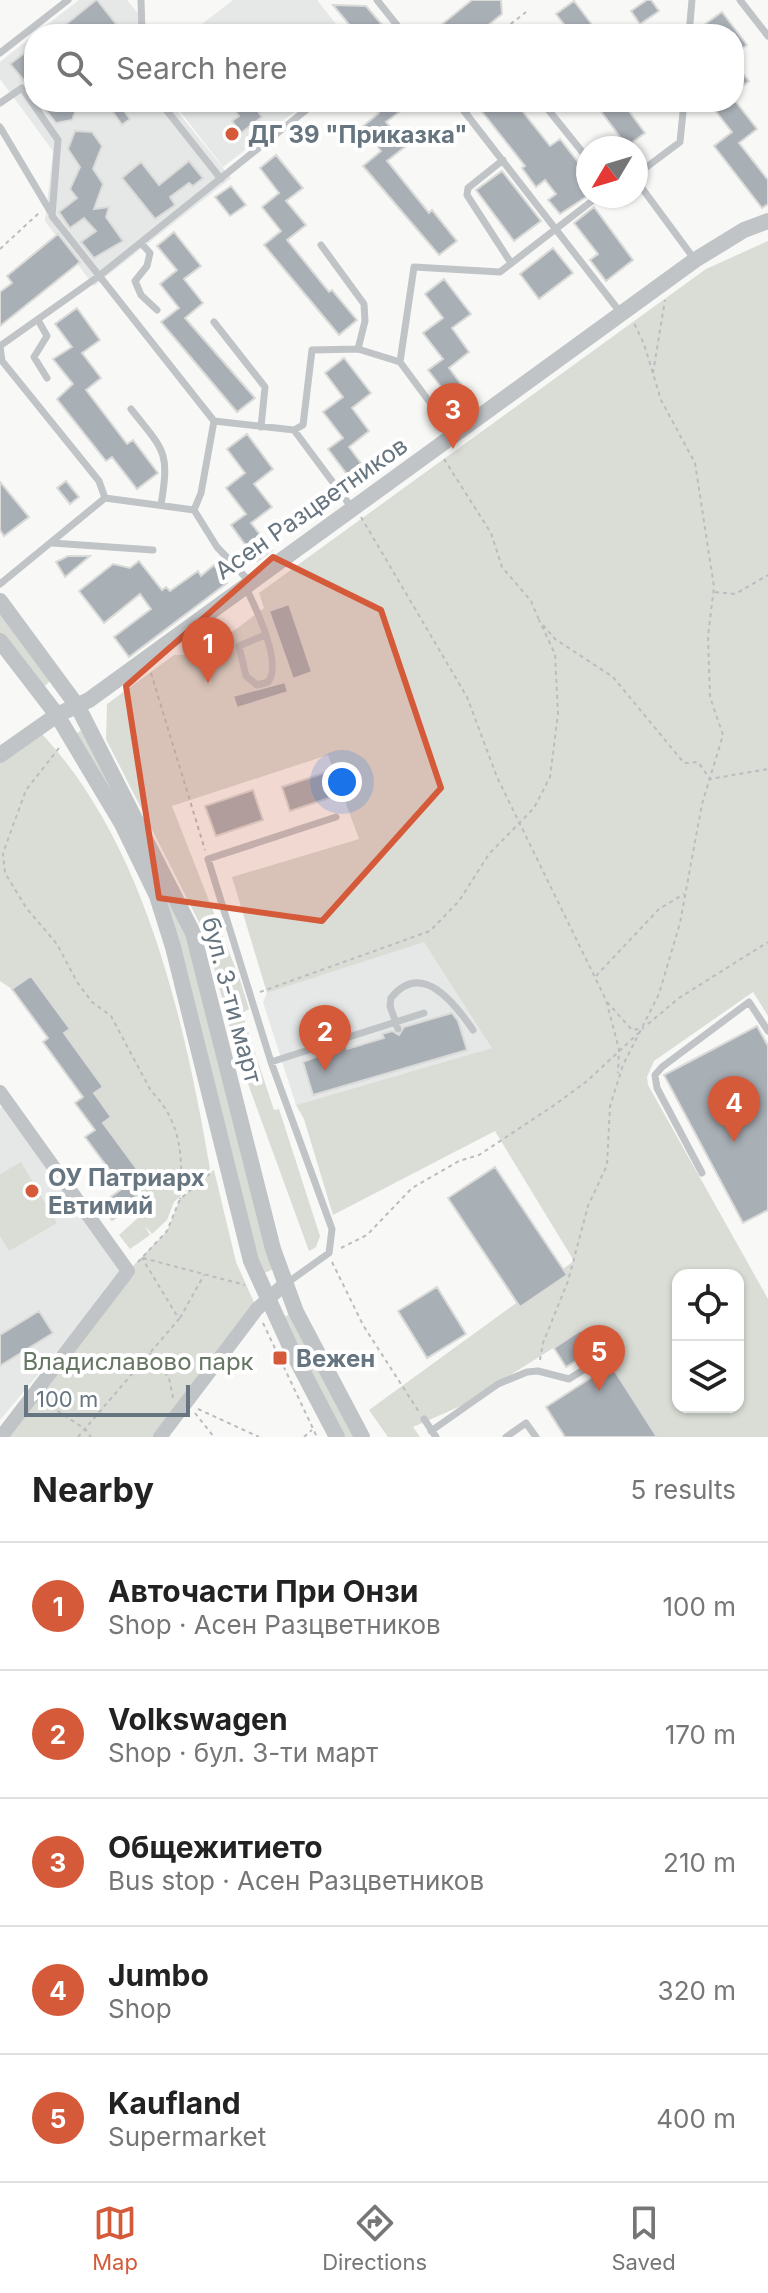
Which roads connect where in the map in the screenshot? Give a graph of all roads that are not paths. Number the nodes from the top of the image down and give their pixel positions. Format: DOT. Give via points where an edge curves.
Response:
graph roads {
  1 [pos="56,0"];
  2 [pos="68,0"];
  3 [pos="141,0"];
  4 [pos="377,0"];
  5 [pos="692,0"];
  6 [pos="740,0"];
  7 [pos="54,11"];
  8 [pos="37,24"];
  9 [pos="142,24"];
  10 [pos="396,24"];
  11 [pos="690,24"];
  12 [pos="24,34"];
  13 [pos="768,36"];
  14 [pos="0,53"];
  15 [pos="24,91"];
  16 [pos="0,103"];
  17 [pos="39,112"];
  18 [pos="168,112"];
  19 [pos="304,112"];
  20 [pos="465,112"];
  21 [pos="550,112"];
  22 [pos="683,112"];
  23 [pos="0,127"];
  24 [pos="576,144"];
  25 [pos="503,160"];
  26 [pos="648,168"];
  27 [pos="221,179"];
  28 [pos="648,195"];
  29 [pos="584,208"];
  30 [pos="52,214"];
  31 [pos="768,221"];
  32 [pos="557,230"];
  33 [pos="141,243"];
  34 [pos="321,245"];
  35 [pos="695,260"];
  36 [pos="511,263"];
  37 [pos="99,276"];
  38 [pos="157,310"];
  39 [pos="623,310"];
  40 [pos="38,320"];
  41 [pos="214,322"];
  42 [pos="358,349"];
  43 [pos="400,362"];
  44 [pos="47,378"];
  45 [pos="131,409"];
  46 [pos="214,421"];
  47 [pos="261,427"];
  48 [pos="294,430"];
  49 [pos="454,435"];
  50 [pos="105,498"];
  51 [pos="161,505"];
  52 [pos="352,508"];
  53 [pos="194,510"];
  54 [pos="52,543"];
  55 [pos="153,550"];
  56 [pos="247,583"];
  57 [pos="0,584"];
  58 [pos="0,601"];
  59 [pos="189,625"];
  60 [pos="265,635"];
  61 [pos="0,641"];
  62 [pos="206,652"];
  63 [pos="78,707"];
  64 [pos="57,715"];
  65 [pos="0,755"];
  66 [pos="336,817"];
  67 [pos="424,1013"];
  68 [pos="396,1025"];
  69 [pos="473,1030"];
  70 [pos="768,1031"];
  71 [pos="271,1062"];
  72 [pos="0,1093"];
  73 [pos="702,1173"];
  74 [pos="286,1283"];
  75 [pos="268,1297"];
  76 [pos="588,1367"];
  77 [pos="424,1419"];
  78 [pos="434,1434"];
  79 [pos="1,1437"];
  80 [pos="160,1437"];
  81 [pos="337,1437"];
  82 [pos="362,1437"];
  83 [pos="506,1437"];
  84 [pos="536,1437"];
  1 -- 7 [label="lane"];
  2 -- 7 [label="lane"];
  3 -- 9 [label="lane"];
  4 -- 10 [label="lane"];
  5 -- 11 [label="lane"];
  6 -- 13 [label="lane"];
  7 -- 8 [label="lane"];
  12 -- 14 [label="lane"];
  15 -- 16 [label="lane"];
  17 -- 30 [label="lane" via="58,140"];
  18 -- 27 [label="lane"];
  19 -- 27 [label="lane"];
  20 -- 25 [label="lane"];
  21 -- 24 [label="lane"];
  22 -- 26 [label="lane" via="680,142"];
  23 -- 30 [label="lane"];
  25 -- 32 [label="lane"];
  25 -- 36 [label="lane" via="468,188 467,195"];
  27 -- 33 [label="lane"];
  28 -- 35 [label="lane"];
  29 -- 32 [label="lane"];
  30 -- 37 [label="lane"];
  31 -- 35 [label="street, Асен Разцветников"];
  32 -- 36 [label="lane"];
  32 -- 39 [label="lane"];
  33 -- 37 [label="lane"];
  33 -- 38 [label="lane" via="150,253 135,281"];
  34 -- 42 [label="lane" via="364,304"];
  35 -- 39 [label="street, Асен Разцветников"];
  36 -- 43 [label="lane" via="491,274 414,267"];
  37 -- 40 [label="lane"];
  37 -- 46 [label="lane"];
  39 -- 49 [label="street, Асен Разцветников"];
  40 -- 44 [label="lane" via="47,336 34,357"];
  40 -- 50 [label="lane" via="0,346 2,361 99,481"];
  41 -- 47 [label="lane" via="265,387"];
  42 -- 43 [label="lane"];
  42 -- 48 [label="lane" via="312,350 303,425"];
  43 -- 49 [label="lane"];
  45 -- 51 [label="lane" via="163,450 168,466"];
  46 -- 47 [label="lane"];
  46 -- 53 [label="lane"];
  47 -- 48 [label="lane"];
  48 -- 52 [label="lane"];
  49 -- 52 [label="street, Асен Разцветников"];
  50 -- 51 [label="lane"];
  50 -- 54 [label="lane"];
  51 -- 53 [label="lane"];
  52 -- 56 [label="street, Асен Разцветников"];
  53 -- 56 [label="lane"];
  54 -- 55 [label="lane"];
  54 -- 57 [label="lane"];
  56 -- 59 [label="street, Асен Разцветников"];
  56 -- 60 [label="lane"];
  58 -- 63 [label="street, бул. 3-ти март"];
  59 -- 62 [label="lane"];
  59 -- 63 [label="street, Асен Разцветников"];
  60 -- 60 [label="lane" via="243,642 239,649 248,679 257,685 273,675"];
  61 -- 64 [label="street, бул. 3-ти март"];
  63 -- 64 [label="street, Асен Разцветников"];
  63 -- 74 [label="street, бул. 3-ти март" via="193,933"];
  64 -- 65 [label="street, Асен Разцветников"];
  64 -- 75 [label="street, бул. 3-ти март" via="122,824 157,896 251,1261"];
  66 -- 71 [label="lane" via="208,859"];
  67 -- 68 [label="lane"];
  68 -- 69 [label="lane" via="390,1006 395,993 418,983 454,1001"];
  68 -- 71 [label="lane"];
  70 -- 73 [label="lane" via="749,1002 655,1075"];
  71 -- 74 [label="lane" via="332,1229 329,1253"];
  72 -- 79 [label="street" via="128,1271"];
  74 -- 75 [label="street"];
  74 -- 82 [label="street, бул. 3-ти март"];
  75 -- 80 [label="street"];
  75 -- 81 [label="street, бул. 3-ти март"];
  76 -- 78 [label="lane" via="569,1379 538,1371 498,1384"];
  77 -- 78 [label="lane"];
  83 -- 84 [label="lane" via="526,1423"];
}
